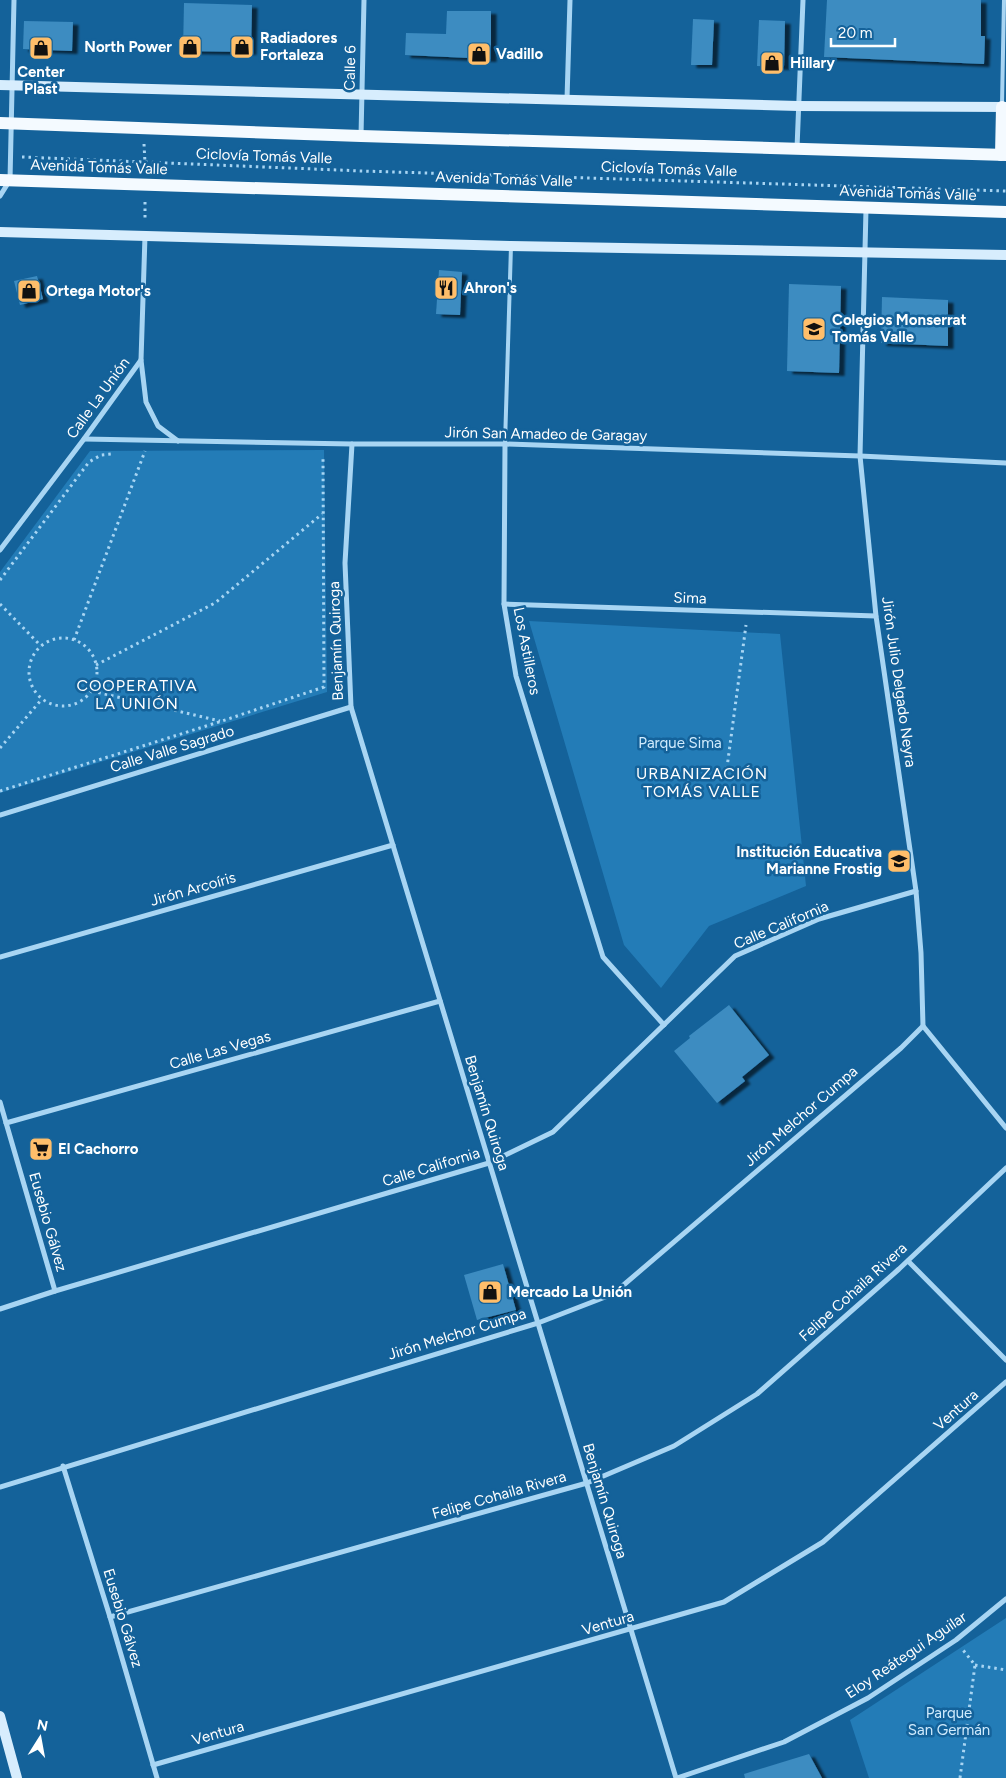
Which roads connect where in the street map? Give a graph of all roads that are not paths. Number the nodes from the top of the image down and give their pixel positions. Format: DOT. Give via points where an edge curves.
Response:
graph roads {
  1 [pos="14,0"];
  2 [pos="364,0"];
  3 [pos="570,0"];
  4 [pos="803,0"];
  5 [pos="1004,0"];
  6 [pos="0,85"];
  7 [pos="12,86"];
  8 [pos="362,93"];
  9 [pos="567,100"];
  10 [pos="798,106"];
  11 [pos="1004,107"];
  12 [pos="6,124"];
  13 [pos="361,136"];
  14 [pos="797,148"];
  15 [pos="1004,155"];
  16 [pos="5,180"];
  17 [pos="0,196"];
  18 [pos="866,208"];
  19 [pos="1006,212"];
  20 [pos="0,232"];
  21 [pos="145,236"];
  22 [pos="511,246"];
  23 [pos="865,252"];
  24 [pos="1006,255"];
  25 [pos="141,360"];
  26 [pos="84,439"];
  27 [pos="178,441"];
  28 [pos="352,444"];
  29 [pos="504,444"];
  30 [pos="860,456"];
  31 [pos="1006,463"];
  32 [pos="0,550"];
  33 [pos="504,604"];
  34 [pos="876,616"];
  35 [pos="351,707"];
  36 [pos="0,815"];
  37 [pos="393,845"];
  38 [pos="916,891"];
  39 [pos="0,958"];
  40 [pos="440,1001"];
  41 [pos="664,1025"];
  42 [pos="923,1026"];
  43 [pos="0,1102"];
  44 [pos="6,1123"];
  45 [pos="1006,1128"];
  46 [pos="489,1163"];
  47 [pos="1006,1168"];
  48 [pos="908,1261"];
  49 [pos="55,1291"];
  50 [pos="0,1308"];
  51 [pos="538,1323"];
  52 [pos="1006,1360"];
  53 [pos="1006,1382"];
  54 [pos="63,1466"];
  55 [pos="587,1483"];
  56 [pos="0,1487"];
  57 [pos="1006,1599"];
  58 [pos="110,1617"];
  59 [pos="631,1629"];
  60 [pos="0,1716"];
  61 [pos="153,1765"];
  62 [pos="17,1778"];
  63 [pos="157,1778"];
  64 [pos="676,1778"];
  1 -- 7 [label="street"];
  2 -- 8 [label="street, Calle 6"];
  3 -- 9 [label="street"];
  4 -- 10 [label="street"];
  5 -- 11 [label="lane"];
  6 -- 7 [label="main road"];
  7 -- 8 [label="main road"];
  7 -- 12 [label="street"];
  8 -- 9 [label="main road"];
  8 -- 13 [label="street, Calle 6"];
  9 -- 10 [label="main road"];
  10 -- 11 [label="main road"];
  10 -- 14 [label="street"];
  11 -- 15 [label="main road"];
  12 -- 13 [label="main road"];
  12 -- 16 [label="street"];
  13 -- 14 [label="main road"];
  14 -- 15 [label="main road"];
  16 -- 17 [label="street"];
  16 -- 18 [label="main road, Avenida Tomás Valle"];
  18 -- 19 [label="main road, Avenida Tomás Valle"];
  18 -- 23 [label="street, Jirón Julio Delgado Neyra"];
  20 -- 21 [label="main road"];
  21 -- 22 [label="main road"];
  21 -- 25 [label="street, Calle La Unión"];
  22 -- 23 [label="main road"];
  22 -- 29 [label="lane, Los Astilleros"];
  23 -- 24 [label="main road"];
  23 -- 30 [label="street, Jirón Julio Delgado Neyra"];
  25 -- 26 [label="street, Calle La Unión"];
  25 -- 27 [label="street" via="146,402 158,426"];
  26 -- 27 [label="street, Jirón San Amadeo de Garagay"];
  26 -- 32 [label="street, Calle La Unión"];
  27 -- 28 [label="street, Jirón San Amadeo de Garagay"];
  28 -- 29 [label="street, Jirón San Amadeo de Garagay"];
  28 -- 35 [label="street, Benjamín Quiroga" via="345,562"];
  29 -- 30 [label="street, Jirón San Amadeo de Garagay"];
  29 -- 33 [label="street, Los Astilleros"];
  30 -- 31 [label="street, Jirón San Amadeo de Garagay"];
  30 -- 34 [label="street, Jirón Julio Delgado Neyra"];
  33 -- 34 [label="street, Sima"];
  33 -- 41 [label="street, Los Astilleros" via="516,676 603,956"];
  34 -- 38 [label="street, Jirón Julio Delgado Neyra"];
  35 -- 36 [label="street, Calle Valle Sagrado"];
  35 -- 37 [label="street, Benjamín Quiroga"];
  37 -- 39 [label="street, Jirón Arcoíris"];
  37 -- 40 [label="street, Benjamín Quiroga"];
  38 -- 41 [label="street, Calle California" via="818,919 735,956"];
  38 -- 42 [label="street, Jirón Julio Delgado Neyra"];
  40 -- 44 [label="street, Calle Las Vegas"];
  40 -- 46 [label="street, Benjamín Quiroga"];
  41 -- 46 [label="street, Calle California" via="553,1132"];
  42 -- 45 [label="street"];
  42 -- 51 [label="street, Jirón Melchor Cumpa" via="613,1294"];
  43 -- 44 [label="street, Eusebio Gálvez"];
  44 -- 49 [label="street, Eusebio Gálvez"];
  46 -- 49 [label="street, Calle California"];
  46 -- 51 [label="street, Benjamín Quiroga"];
  47 -- 48 [label="street, Felipe Cohaila Rivera"];
  48 -- 52 [label="street"];
  48 -- 55 [label="street, Felipe Cohaila Rivera" via="757,1394 674,1446"];
  49 -- 50 [label="street, Calle California"];
  51 -- 54 [label="street, Jirón Melchor Cumpa"];
  51 -- 55 [label="street, Benjamín Quiroga"];
  53 -- 59 [label="street, Ventura" via="823,1542 724,1602"];
  54 -- 56 [label="street, Jirón Melchor Cumpa"];
  54 -- 58 [label="street, Eusebio Gálvez"];
  55 -- 58 [label="street, Felipe Cohaila Rivera"];
  55 -- 59 [label="street, Benjamín Quiroga"];
  57 -- 64 [label="street, Eloy Reátegui Aguilar" via="956,1640 868,1698 784,1742"];
  58 -- 61 [label="street, Eusebio Gálvez"];
  59 -- 61 [label="street, Ventura"];
  59 -- 64 [label="street, Benjamín Quiroga"];
  60 -- 62 [label="main road"];
  61 -- 63 [label="street, Eusebio Gálvez"];
}
